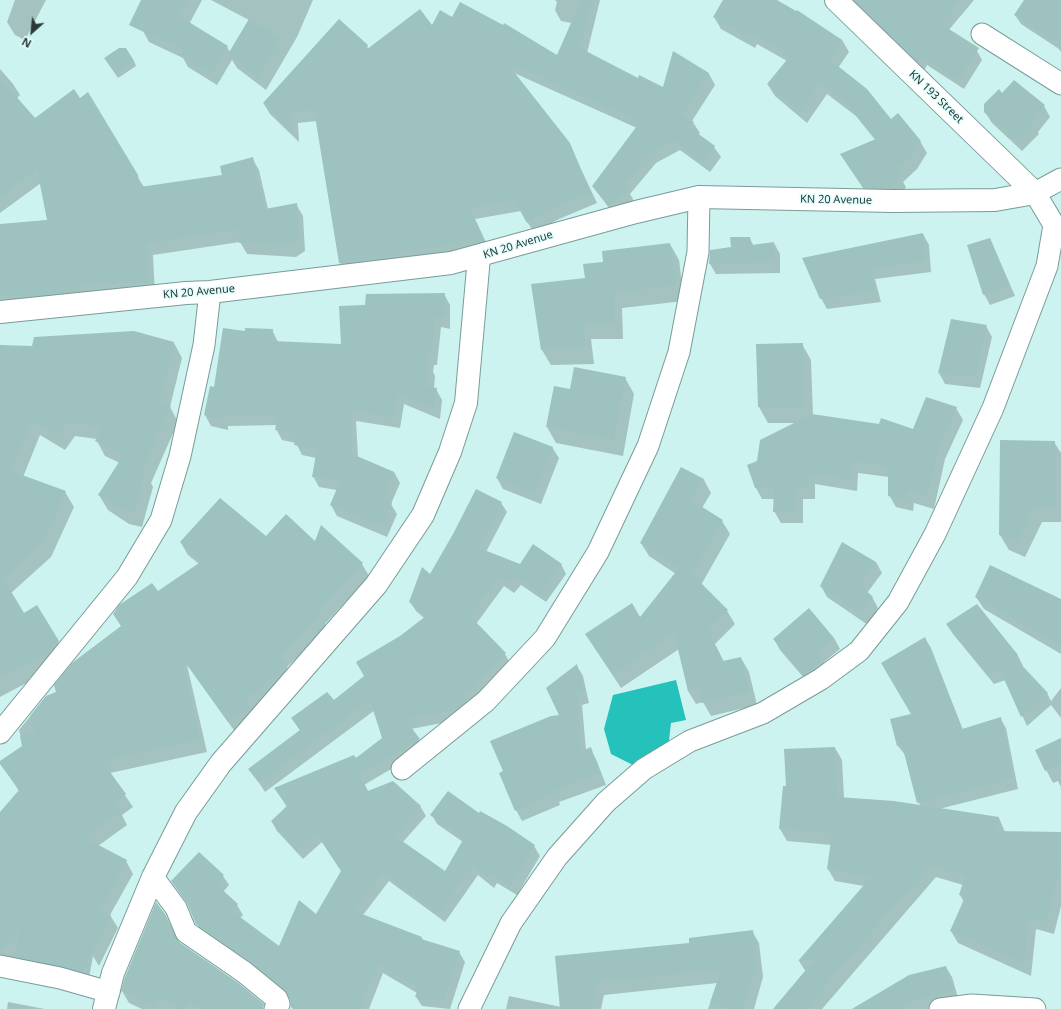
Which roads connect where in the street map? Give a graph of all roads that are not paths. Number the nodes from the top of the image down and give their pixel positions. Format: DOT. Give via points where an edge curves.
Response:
graph roads {
  1 [pos="836,0"];
  2 [pos="982,34"];
  3 [pos="1061,84"];
  4 [pos="1061,179"];
  5 [pos="1035,193"];
  6 [pos="699,197"];
  7 [pos="479,257"];
  8 [pos="210,292"];
  9 [pos="0,312"];
  10 [pos="0,733"];
  11 [pos="402,769"];
  12 [pos="153,877"];
  13 [pos="0,966"];
  14 [pos="106,1000"];
  15 [pos="275,1009"];
  16 [pos="469,1009"];
  17 [pos="940,1009"];
  18 [pos="1035,1009"];
  1 -- 5 [label="street, KN 193 Street"];
  2 -- 3 [label="street"];
  4 -- 5 [label="street"];
  5 -- 6 [label="street, KN 20 Avenue" via="979,201"];
  5 -- 16 [label="street" via="1054,226 1047,266 993,408 935,534 898,602 859,651 821,680 763,713 690,740 644,769 606,802 557,857 511,923"];
  6 -- 7 [label="street, KN 20 Avenue" via="636,212"];
  6 -- 11 [label="street" via="698,252 679,352 648,446 598,552 545,638 486,701"];
  7 -- 8 [label="street, KN 20 Avenue" via="451,264"];
  7 -- 12 [label="street" via="466,403 450,452 423,515 376,585 221,763 186,812"];
  8 -- 9 [label="street, KN 20 Avenue"];
  8 -- 10 [label="street" via="204,346 180,456 161,520 127,577"];
  12 -- 14 [label="street" via="113,973"];
  12 -- 15 [label="street" via="176,908 186,932 244,972 277,999 279,1004"];
  13 -- 14 [label="street" via="60,978"];
  17 -- 18 [label="street" via="972,1005"];
}
